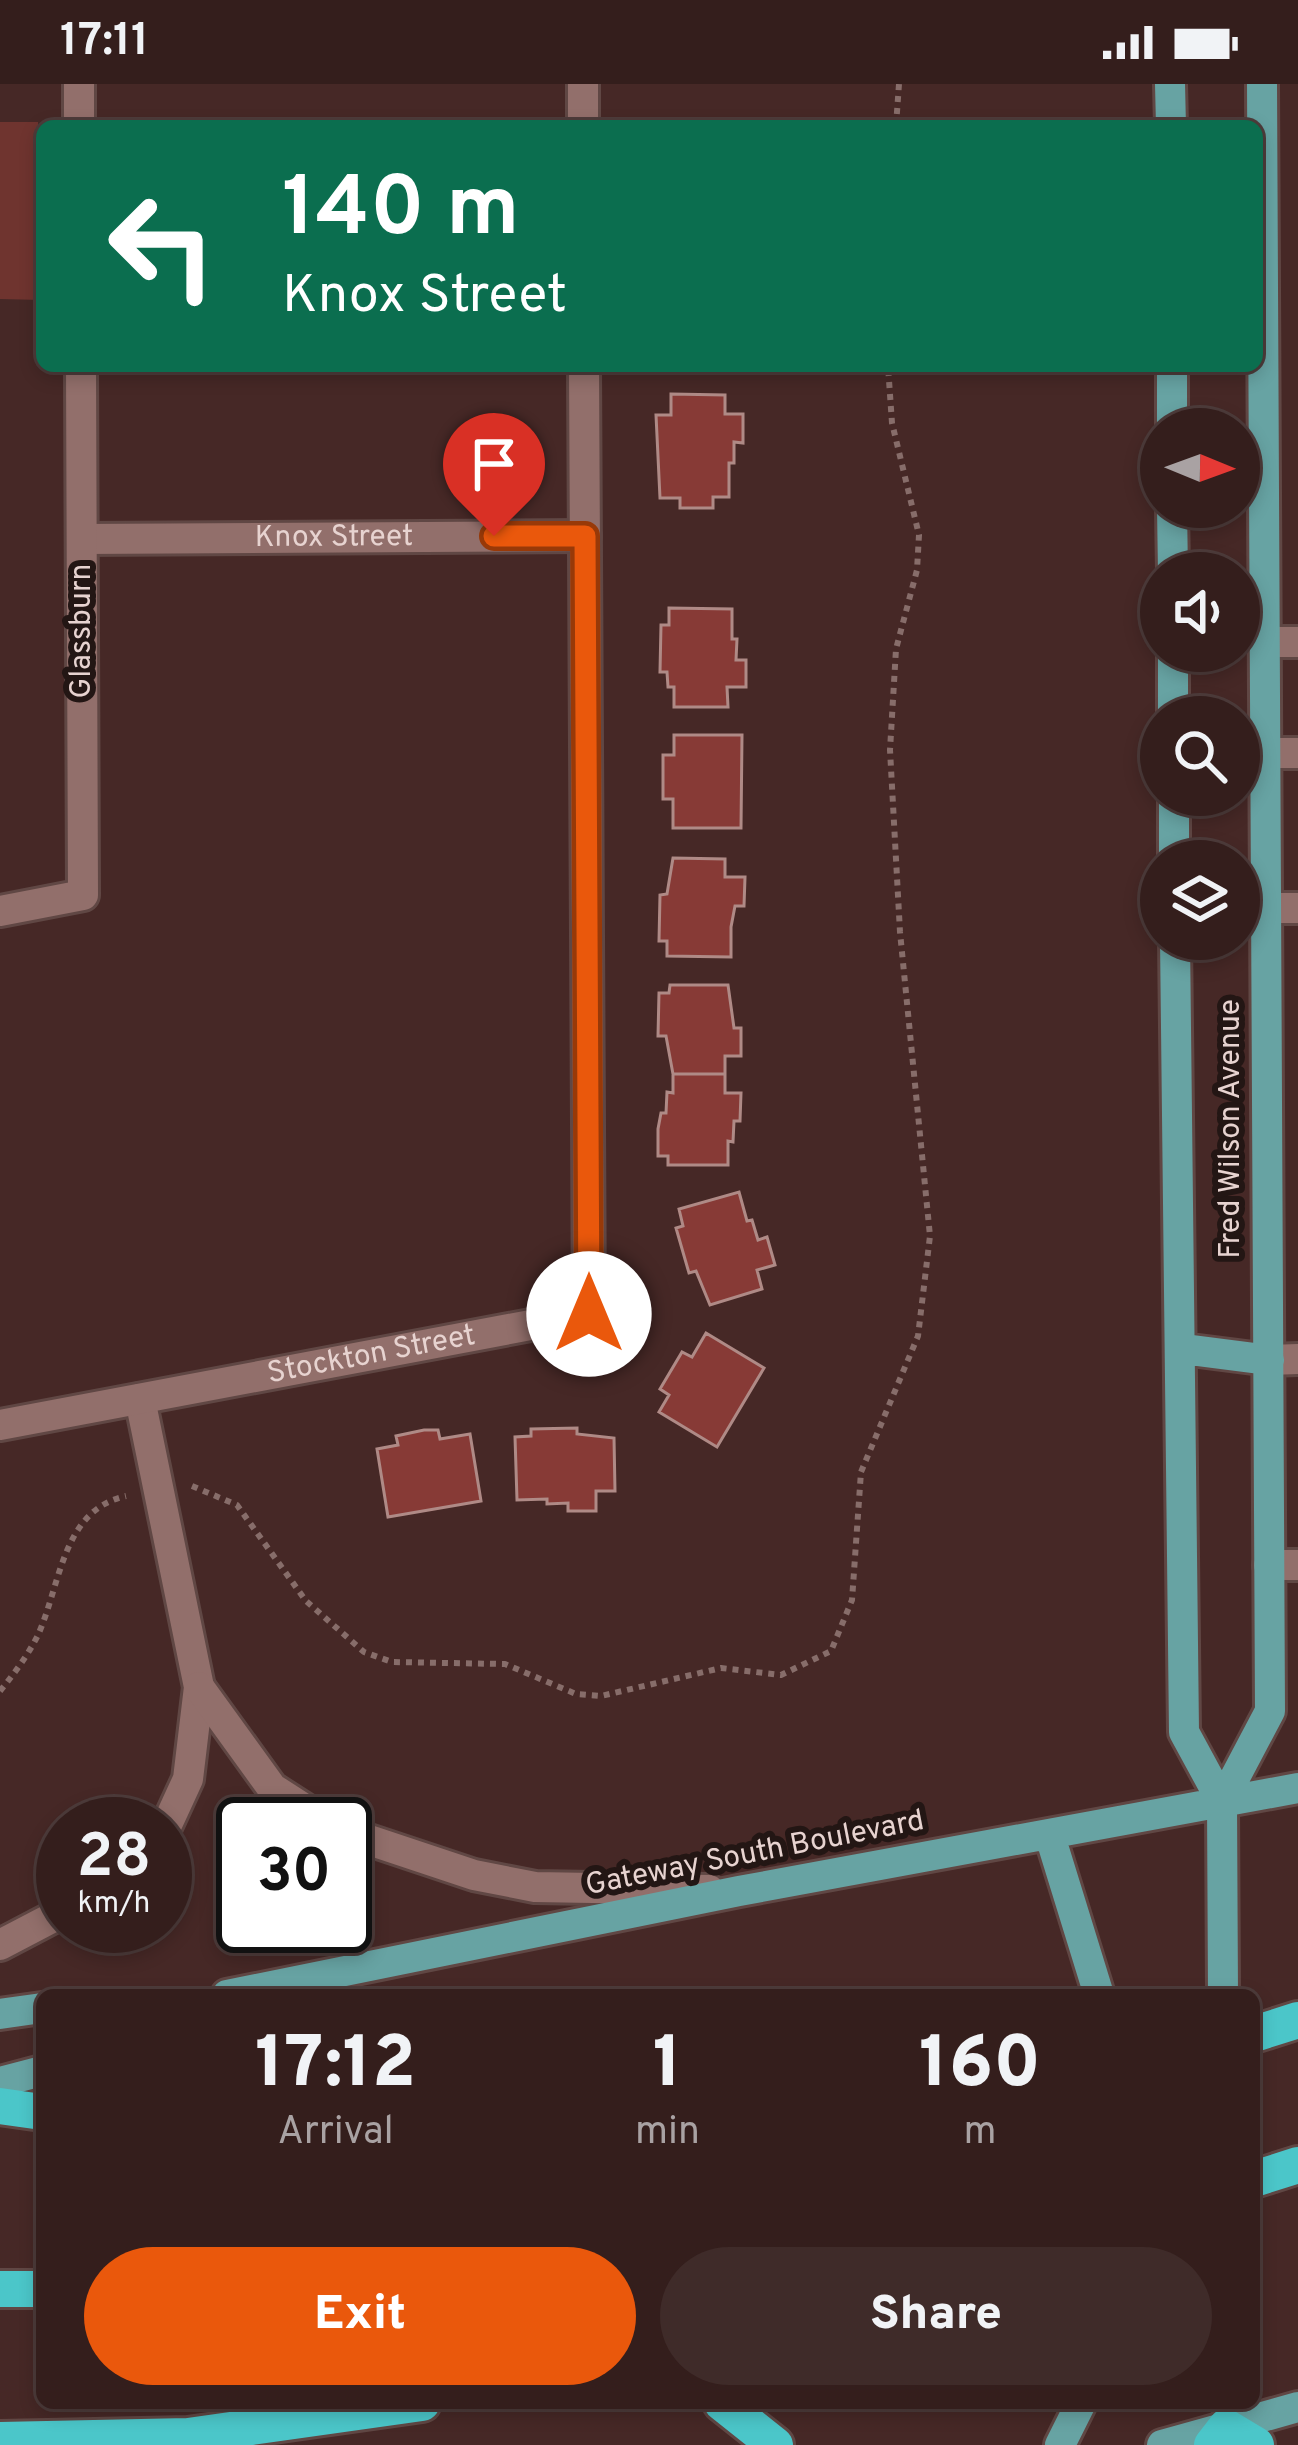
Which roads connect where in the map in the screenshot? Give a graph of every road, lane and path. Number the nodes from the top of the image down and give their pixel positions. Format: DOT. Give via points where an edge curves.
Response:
graph roads {
  1 [pos="79,84"];
  2 [pos="583,84"];
  3 [pos="899,84"];
  4 [pos="1170,84"];
  5 [pos="1262,84"];
  6 [pos="79,120"];
  7 [pos="583,120"];
  8 [pos="896,120"];
  9 [pos="1171,120"];
  10 [pos="1262,120"];
  11 [pos="1263,270"];
  12 [pos="81,372"];
  13 [pos="584,372"];
  14 [pos="888,372"];
  15 [pos="1172,372"];
  16 [pos="1172,408"];
  17 [pos="585,536"];
  18 [pos="82,539"];
  19 [pos="1265,642"];
  20 [pos="1298,642"];
  21 [pos="1265,753"];
  22 [pos="1298,753"];
  23 [pos="1258,840"];
  24 [pos="1260,908"];
  25 [pos="1298,908"];
  26 [pos="0,911"];
  27 [pos="1175,960"];
  28 [pos="1256,960"];
  29 [pos="1184,1349"];
  30 [pos="1283,1360"];
  31 [pos="140,1399"];
  32 [pos="0,1425"];
  33 [pos="158,1489"];
  34 [pos="1283,1565"];
  35 [pos="200,1687"];
  36 [pos="0,1691"];
  37 [pos="1298,1788"];
  38 [pos="180,1797"];
  39 [pos="286,1797"];
  40 [pos="1222,1802"];
  41 [pos="1050,1836"];
  42 [pos="372,1841"];
  43 [pos="739,1891"];
  44 [pos="36,1926"];
  45 [pos="0,1945"];
  46 [pos="257,1989"];
  47 [pos="1097,1989"];
  48 [pos="1222,1989"];
  49 [pos="36,2009"];
  50 [pos="0,2014"];
  51 [pos="1298,2020"];
  52 [pos="1260,2031"];
  53 [pos="36,2073"];
  54 [pos="0,2082"];
  55 [pos="0,2106"];
  56 [pos="36,2111"];
  57 [pos="1298,2165"];
  58 [pos="1260,2177"];
  59 [pos="0,2289"];
  60 [pos="36,2289"];
  61 [pos="1298,2407"];
  62 [pos="379,2409"];
  63 [pos="730,2409"];
  64 [pos="1079,2409"];
  65 [pos="1230,2430"];
  66 [pos="0,2440"];
  67 [pos="775,2445"];
  68 [pos="1060,2445"];
  69 [pos="1162,2445"];
  1 -- 6 [label="street"];
  2 -- 7 [label="street"];
  3 -- 8 [label="path"];
  4 -- 9 [label="main road"];
  5 -- 10 [label="main road, Fred Wilson Avenue"];
  11 -- 19 [label="main road, Fred Wilson Avenue"];
  12 -- 18 [label="street, Glassburn"];
  13 -- 17 [label="street, Stockton Street"];
  14 -- 33 [label="path" via="919,535 896,649 890,750 930,1236 918,1336 861,1472 852,1600 831,1652 782,1675 721,1668 601,1696 576,1694 505,1664 392,1662 364,1652 306,1600 237,1504 200,1485"];
  15 -- 16 [label="main road"];
  17 -- 18 [label="street, Knox Street"];
  17 -- 31 [label="street, Stockton Street" via="589,1314"];
  18 -- 26 [label="street, Glassburn" via="83,896"];
  19 -- 20 [label="street"];
  19 -- 21 [label="main road, Fred Wilson Avenue"];
  21 -- 22 [label="street"];
  21 -- 23 [label="main road, Fred Wilson Avenue"];
  24 -- 25 [label="street"];
  27 -- 29 [label="main road, Fred Wilson Avenue"];
  28 -- 30 [label="main road, Fred Wilson Avenue"];
  29 -- 30 [label="main road"];
  29 -- 40 [label="main road, Fred Wilson Avenue" via="1184,1732"];
  30 -- 34 [label="main road, Fred Wilson Avenue"];
  31 -- 32 [label="street, Stockton Street"];
  31 -- 33 [label="street"];
  33 -- 35 [label="street"];
  33 -- 36 [label="path" via="106,1500 80,1522 36,1638"];
  34 -- 40 [label="main road, Fred Wilson Avenue" via="1270,1711"];
  35 -- 38 [label="street"];
  35 -- 39 [label="street"];
  37 -- 40 [label="main road, Gateway South Boulevard"];
  40 -- 41 [label="main road, Gateway South Boulevard"];
  40 -- 48 [label="main road, Fred Wilson Avenue"];
  41 -- 43 [label="main road, Gateway South Boulevard"];
  41 -- 47 [label="main road"];
  42 -- 43 [label="street" via="535,1887"];
  43 -- 46 [label="main road, Gateway South Boulevard"];
  44 -- 45 [label="street"];
  49 -- 50 [label="main road"];
  51 -- 52 [label="highway"];
  53 -- 54 [label="main road"];
  55 -- 56 [label="highway"];
  57 -- 58 [label="highway"];
  59 -- 60 [label="highway"];
  61 -- 65 [label="main road"];
  62 -- 66 [label="highway" via="188,2436"];
  63 -- 67 [label="highway"];
  64 -- 68 [label="main road"];
  65 -- 69 [label="main road"];
}
